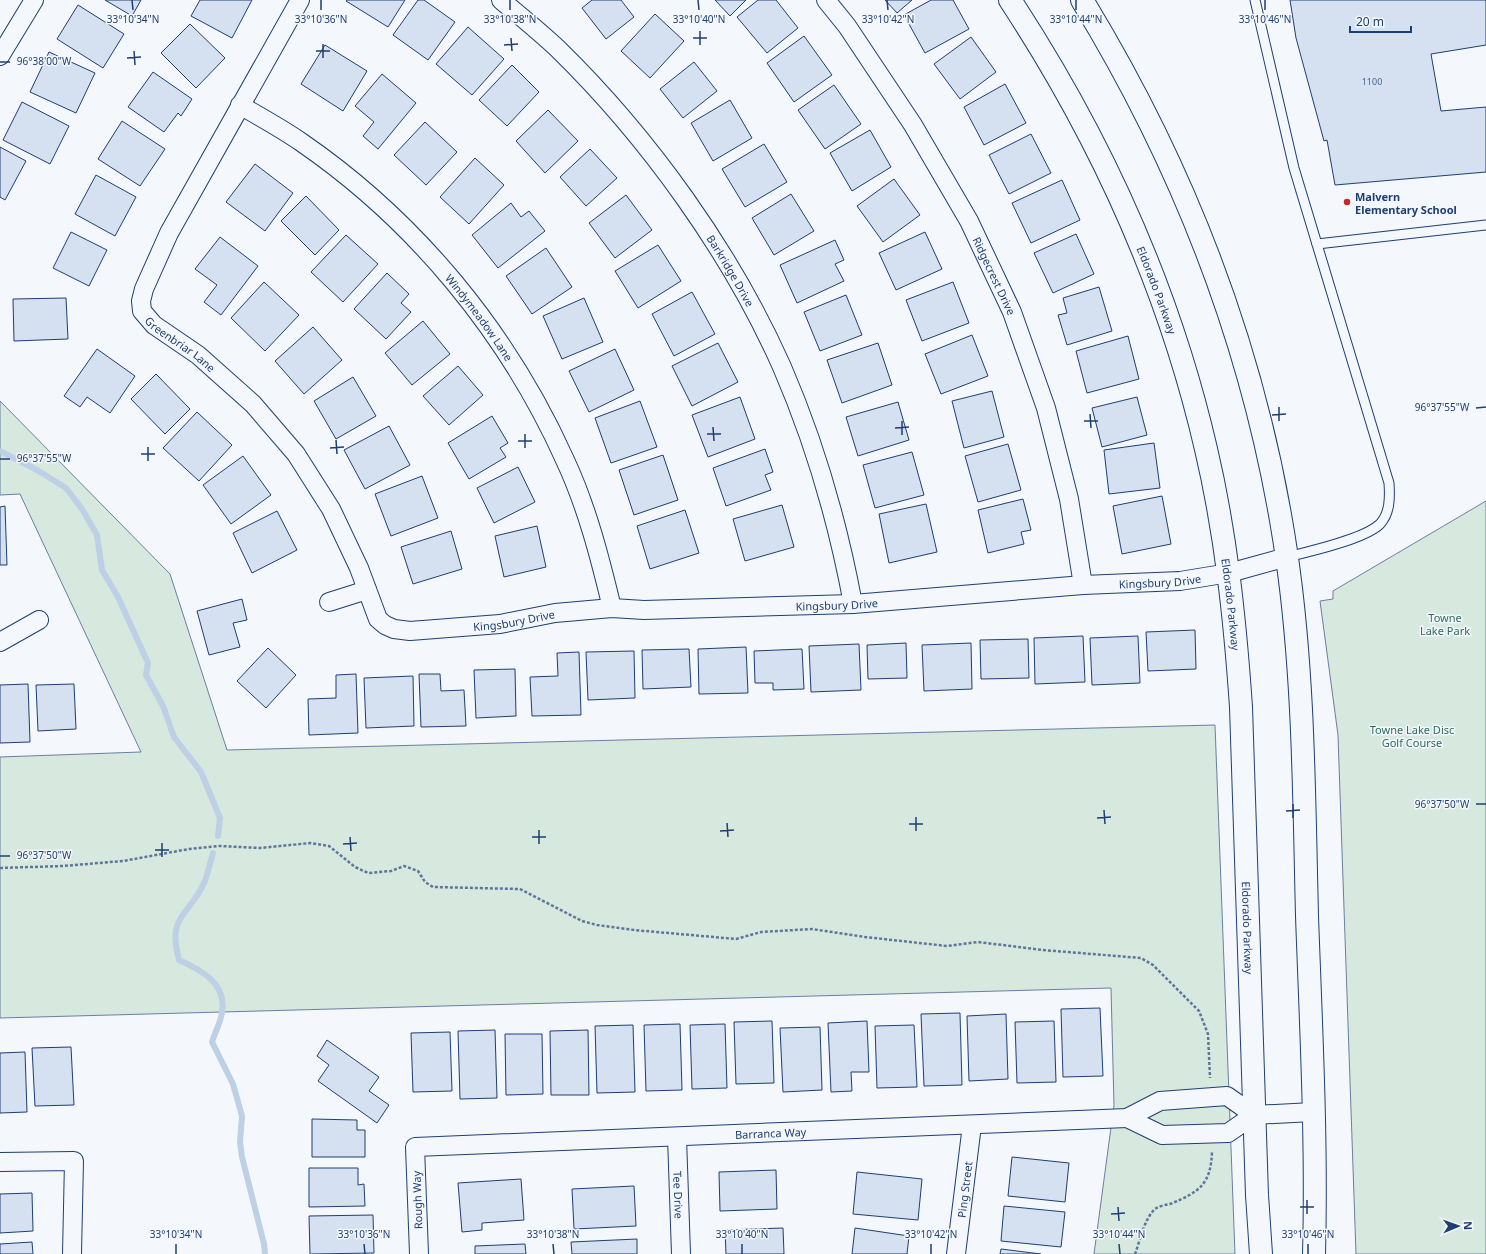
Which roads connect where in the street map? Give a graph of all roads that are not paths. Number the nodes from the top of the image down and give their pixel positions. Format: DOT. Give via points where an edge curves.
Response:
graph roads {
  1 [pos="34,0"];
  2 [pos="300,0"];
  3 [pos="501,0"];
  4 [pos="826,0"];
  5 [pos="1010,0"];
  6 [pos="1082,0"];
  7 [pos="1254,0"];
  8 [pos="0,56"];
  9 [pos="240,105"];
  10 [pos="1486,225"];
  11 [pos="1317,244"];
  12 [pos="1287,557"];
  13 [pos="1229,573"];
  14 [pos="1084,585"];
  15 [pos="367,590"];
  16 [pos="329,602"];
  17 [pos="853,604"];
  18 [pos="612,608"];
  19 [pos="39,620"];
  20 [pos="385,625"];
  21 [pos="0,642"];
  22 [pos="1313,1112"];
  23 [pos="1254,1115"];
  24 [pos="1126,1118"];
  25 [pos="972,1125"];
  26 [pos="677,1137"];
  27 [pos="415,1147"];
  28 [pos="0,1162"];
  29 [pos="72,1254"];
  30 [pos="419,1254"];
  31 [pos="681,1254"];
  32 [pos="956,1254"];
  33 [pos="1260,1254"];
  34 [pos="1314,1254"];
  1 -- 8 [label="street"];
  2 -- 9 [label="street, Greenbriar Lane"];
  3 -- 17 [label="street, Barkridge Drive" via="557,49 621,116 684,197 739,284 782,367 818,463 843,553"];
  4 -- 14 [label="street, Ridgecrest Drive" via="847,26 913,124 969,221 1012,312 1046,408 1069,499"];
  5 -- 13 [label="main road, Eldorado Parkway" via="1041,47 1104,162 1153,277 1175,339 1206,448"];
  6 -- 12 [label="main road" via="1136,95 1202,237 1261,424"];
  7 -- 11 [label="lane" via="1294,168"];
  9 -- 15 [label="street, Greenbriar Lane" via="165,240 144,288 142,311 154,325 198,355 253,404 296,454 331,508"];
  9 -- 18 [label="street, Windymeadow Lane" via="301,142 367,193 428,251 482,315 528,385 566,460 595,539"];
  10 -- 11 [label="lane"];
  11 -- 12 [label="lane" via="1389,483 1390,499 1380,524 1370,531 1330,546"];
  12 -- 13 [label="street, Kingsbury Drive"];
  12 -- 22 [label="main road" via="1294,615 1301,721"];
  13 -- 14 [label="street, Kingsbury Drive" via="1180,581"];
  13 -- 23 [label="main road, Eldorado Parkway" via="1241,707"];
  14 -- 17 [label="street, Kingsbury Drive"];
  15 -- 16 [label="street"];
  15 -- 20 [label="street, Greenbriar Lane" via="378,619"];
  17 -- 18 [label="street, Kingsbury Drive" via="644,610"];
  18 -- 20 [label="street, Kingsbury Drive" via="555,613 500,624 410,631"];
  19 -- 21 [label="street"];
  22 -- 23 [label="street"];
  22 -- 34 [label="main road"];
  23 -- 24 [label="street, Barranca Way" via="1228,1133 1162,1135"];
  23 -- 24 [label="street, Barranca Way" via="1227,1096 1160,1101"];
  23 -- 33 [label="main road, Eldorado Parkway"];
  24 -- 25 [label="street, Barranca Way"];
  25 -- 26 [label="street, Barranca Way"];
  25 -- 32 [label="street, Ping Street"];
  26 -- 27 [label="street, Barranca Way"];
  26 -- 31 [label="street, Tee Drive"];
  27 -- 30 [label="street, Rough Way"];
  28 -- 29 [label="street" via="74,1161"];
}
